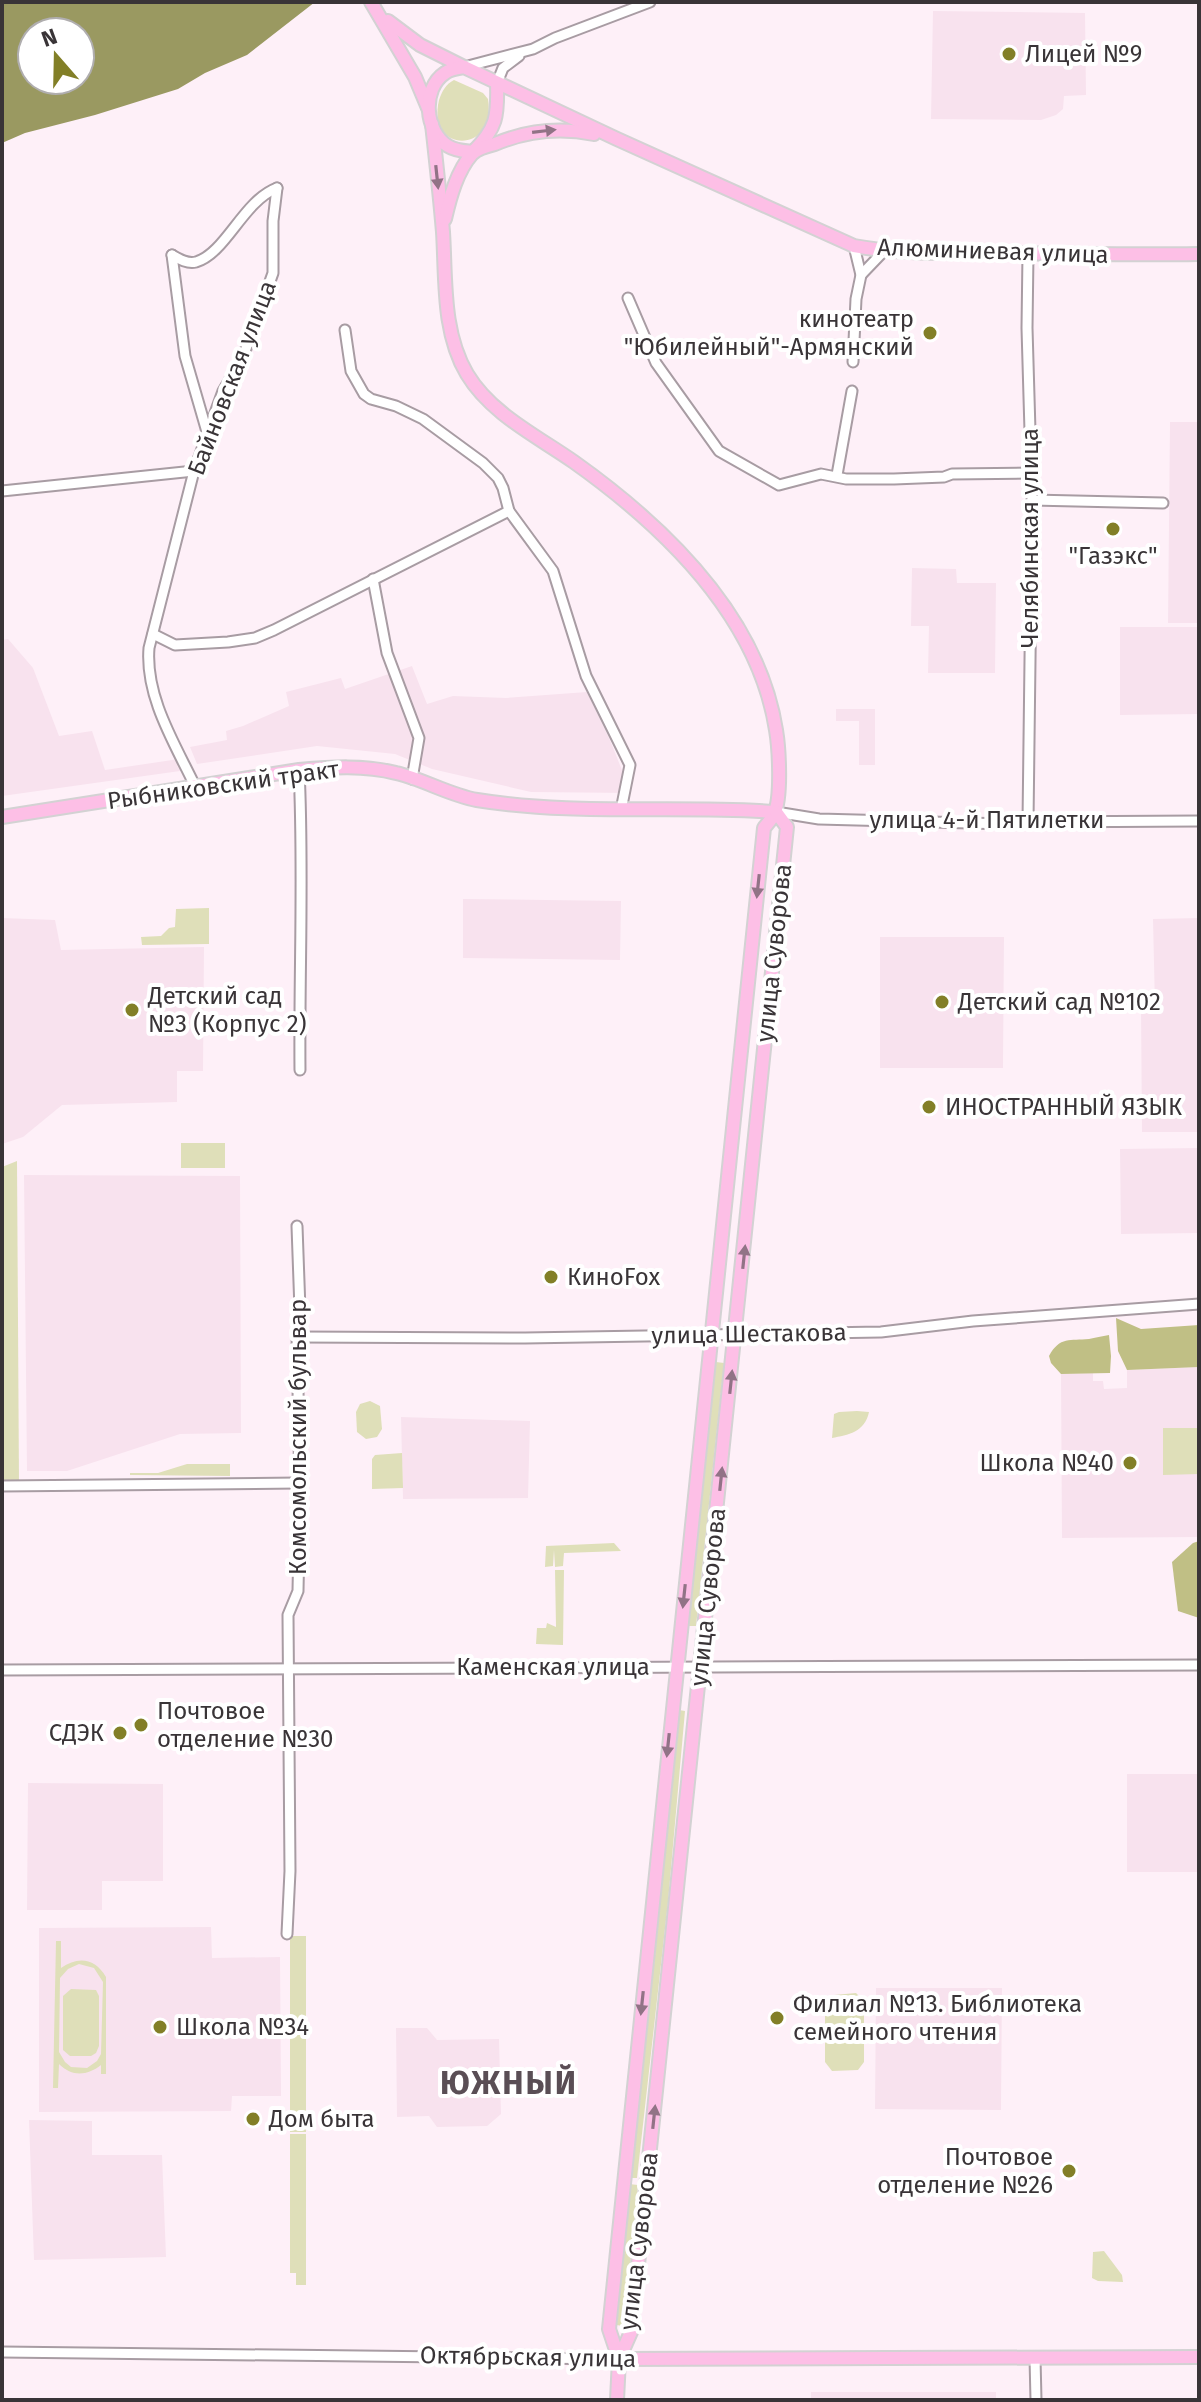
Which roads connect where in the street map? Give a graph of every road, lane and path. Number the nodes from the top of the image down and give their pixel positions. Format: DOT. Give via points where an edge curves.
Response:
graph roads {
  1 [pos="372,2"];
  2 [pos="650,2"];
  3 [pos="533,49"];
  4 [pos="464,67"];
  5 [pos="497,83"];
  6 [pos="429,111"];
  7 [pos="432,124"];
  8 [pos="617,139"];
  9 [pos="473,152"];
  10 [pos="443,229"];
  11 [pos="854,246"];
  12 [pos="884,251"];
  13 [pos="1028,254"];
  14 [pos="1199,254"];
  15 [pos="861,275"];
  16 [pos="628,298"];
  17 [pos="345,330"];
  18 [pos="853,362"];
  19 [pos="852,391"];
  20 [pos="207,432"];
  21 [pos="194,471"];
  22 [pos="1031,473"];
  23 [pos="837,475"];
  24 [pos="2,491"];
  25 [pos="1032,500"];
  26 [pos="1163,503"];
  27 [pos="509,511"];
  28 [pos="373,579"];
  29 [pos="153,634"];
  30 [pos="299,770"];
  31 [pos="412,779"];
  32 [pos="195,786"];
  33 [pos="621,810"];
  34 [pos="776,812"];
  35 [pos="2,817"];
  36 [pos="1199,821"];
  37 [pos="1028,822"];
  38 [pos="300,1070"];
  39 [pos="297,1226"];
  40 [pos="1199,1304"];
  41 [pos="711,1334"];
  42 [pos="736,1334"];
  43 [pos="297,1337"];
  44 [pos="299,1483"];
  45 [pos="2,1486"];
  46 [pos="1199,1665"];
  47 [pos="677,1667"];
  48 [pos="287,1668"];
  49 [pos="701,1668"];
  50 [pos="2,1670"];
  51 [pos="287,1934"];
  52 [pos="2,2352"];
  53 [pos="1199,2357"];
  54 [pos="1035,2358"];
  55 [pos="619,2359"];
  56 [pos="617,2400"];
  57 [pos="1036,2400"];
  1 -- 4 [label="main road" via="408,37"];
  1 -- 6 [label="main road"];
  2 -- 3 [label="street"];
  3 -- 4 [label="street"];
  3 -- 5 [label="street" via="503,68"];
  4 -- 5 [label="main road"];
  4 -- 6 [label="main road" via="445,72 436,82"];
  5 -- 8 [label="main road"];
  5 -- 9 [label="main road" via="493,128"];
  6 -- 7 [label="main road"];
  7 -- 9 [label="main road" via="452,149"];
  7 -- 10 [label="main road, улица Суворова, one-way"];
  9 -- 8 [label="main road, one-way" via="516,135 560,129"];
  8 -- 11 [label="main road, Алюминиевая улица"];
  9 -- 10 [label="main road" via="457,181"];
  10 -- 34 [label="main road, улица Суворова" via="452,336 475,385 499,410 639,513 690,563 748,645 774,714 780,766"];
  11 -- 12 [label="main road, Алюминиевая улица"];
  11 -- 15 [label="street"];
  12 -- 13 [label="main road, Алюминиевая улица"];
  12 -- 15 [label="street"];
  13 -- 14 [label="main road, Алюминиевая улица"];
  13 -- 22 [label="street, Челябинская улица"];
  15 -- 18 [label="street"];
  16 -- 23 [label="street" via="656,363 719,451 779,485"];
  17 -- 27 [label="street" via="351,371 364,394 423,419 483,463 498,478"];
  19 -- 23 [label="street"];
  20 -- 20 [label="street, Байновская улица" via="243,357 273,273 277,188 260,197 220,245 197,262 172,255 185,356"];
  20 -- 21 [label="street, Байновская улица"];
  21 -- 24 [label="street"];
  21 -- 29 [label="street, Байновская улица"];
  22 -- 23 [label="street" via="894,479"];
  22 -- 25 [label="street, Челябинская улица"];
  25 -- 26 [label="street"];
  25 -- 37 [label="street, Челябинская улица"];
  27 -- 28 [label="street"];
  27 -- 33 [label="street" via="553,571 586,676 630,765"];
  28 -- 29 [label="street" via="255,638 175,645"];
  28 -- 31 [label="street" via="387,653 419,738"];
  29 -- 32 [label="street, Байновская улица" via="151,685"];
  30 -- 31 [label="main road, Рыбниковский тракт" via="361,767"];
  30 -- 32 [label="main road, Рыбниковский тракт"];
  30 -- 38 [label="street"];
  31 -- 33 [label="main road, Рыбниковский тракт" via="475,799"];
  32 -- 35 [label="main road, Рыбниковский тракт"];
  33 -- 34 [label="main road, Рыбниковский тракт"];
  34 -- 37 [label="street, улица 4-й Пятилетки" via="819,819"];
  34 -- 41 [label="main road, улица Суворова, one-way" via="764,828"];
  42 -- 34 [label="main road, улица Суворова, one-way" via="787,827"];
  36 -- 37 [label="street, улица 4-й Пятилетки"];
  39 -- 43 [label="street, Комсомольский бульвар"];
  40 -- 42 [label="street, улица Шестакова" via="881,1332"];
  41 -- 42 [label="street, улица Шестакова"];
  41 -- 43 [label="street, улица Шестакова"];
  41 -- 47 [label="main road, улица Суворова, one-way"];
  49 -- 42 [label="main road, улица Суворова, one-way"];
  43 -- 44 [label="street, Комсомольский бульвар"];
  44 -- 45 [label="street"];
  44 -- 48 [label="street, Комсомольский бульвар" via="298,1591 288,1615"];
  46 -- 49 [label="street, Каменская улица"];
  47 -- 48 [label="street, Каменская улица"];
  47 -- 49 [label="street, Каменская улица"];
  47 -- 55 [label="main road, улица Суворова, one-way" via="609,2329"];
  48 -- 50 [label="street, Каменская улица"];
  48 -- 51 [label="street, Комсомольский бульвар"];
  55 -- 49 [label="main road, улица Суворова, one-way" via="631,2332"];
  52 -- 55 [label="street, Октябрьская улица"];
  53 -- 54 [label="main road, Октябрьская улица"];
  54 -- 55 [label="main road, Октябрьская улица"];
  54 -- 57 [label="street"];
  55 -- 56 [label="main road"];
}
